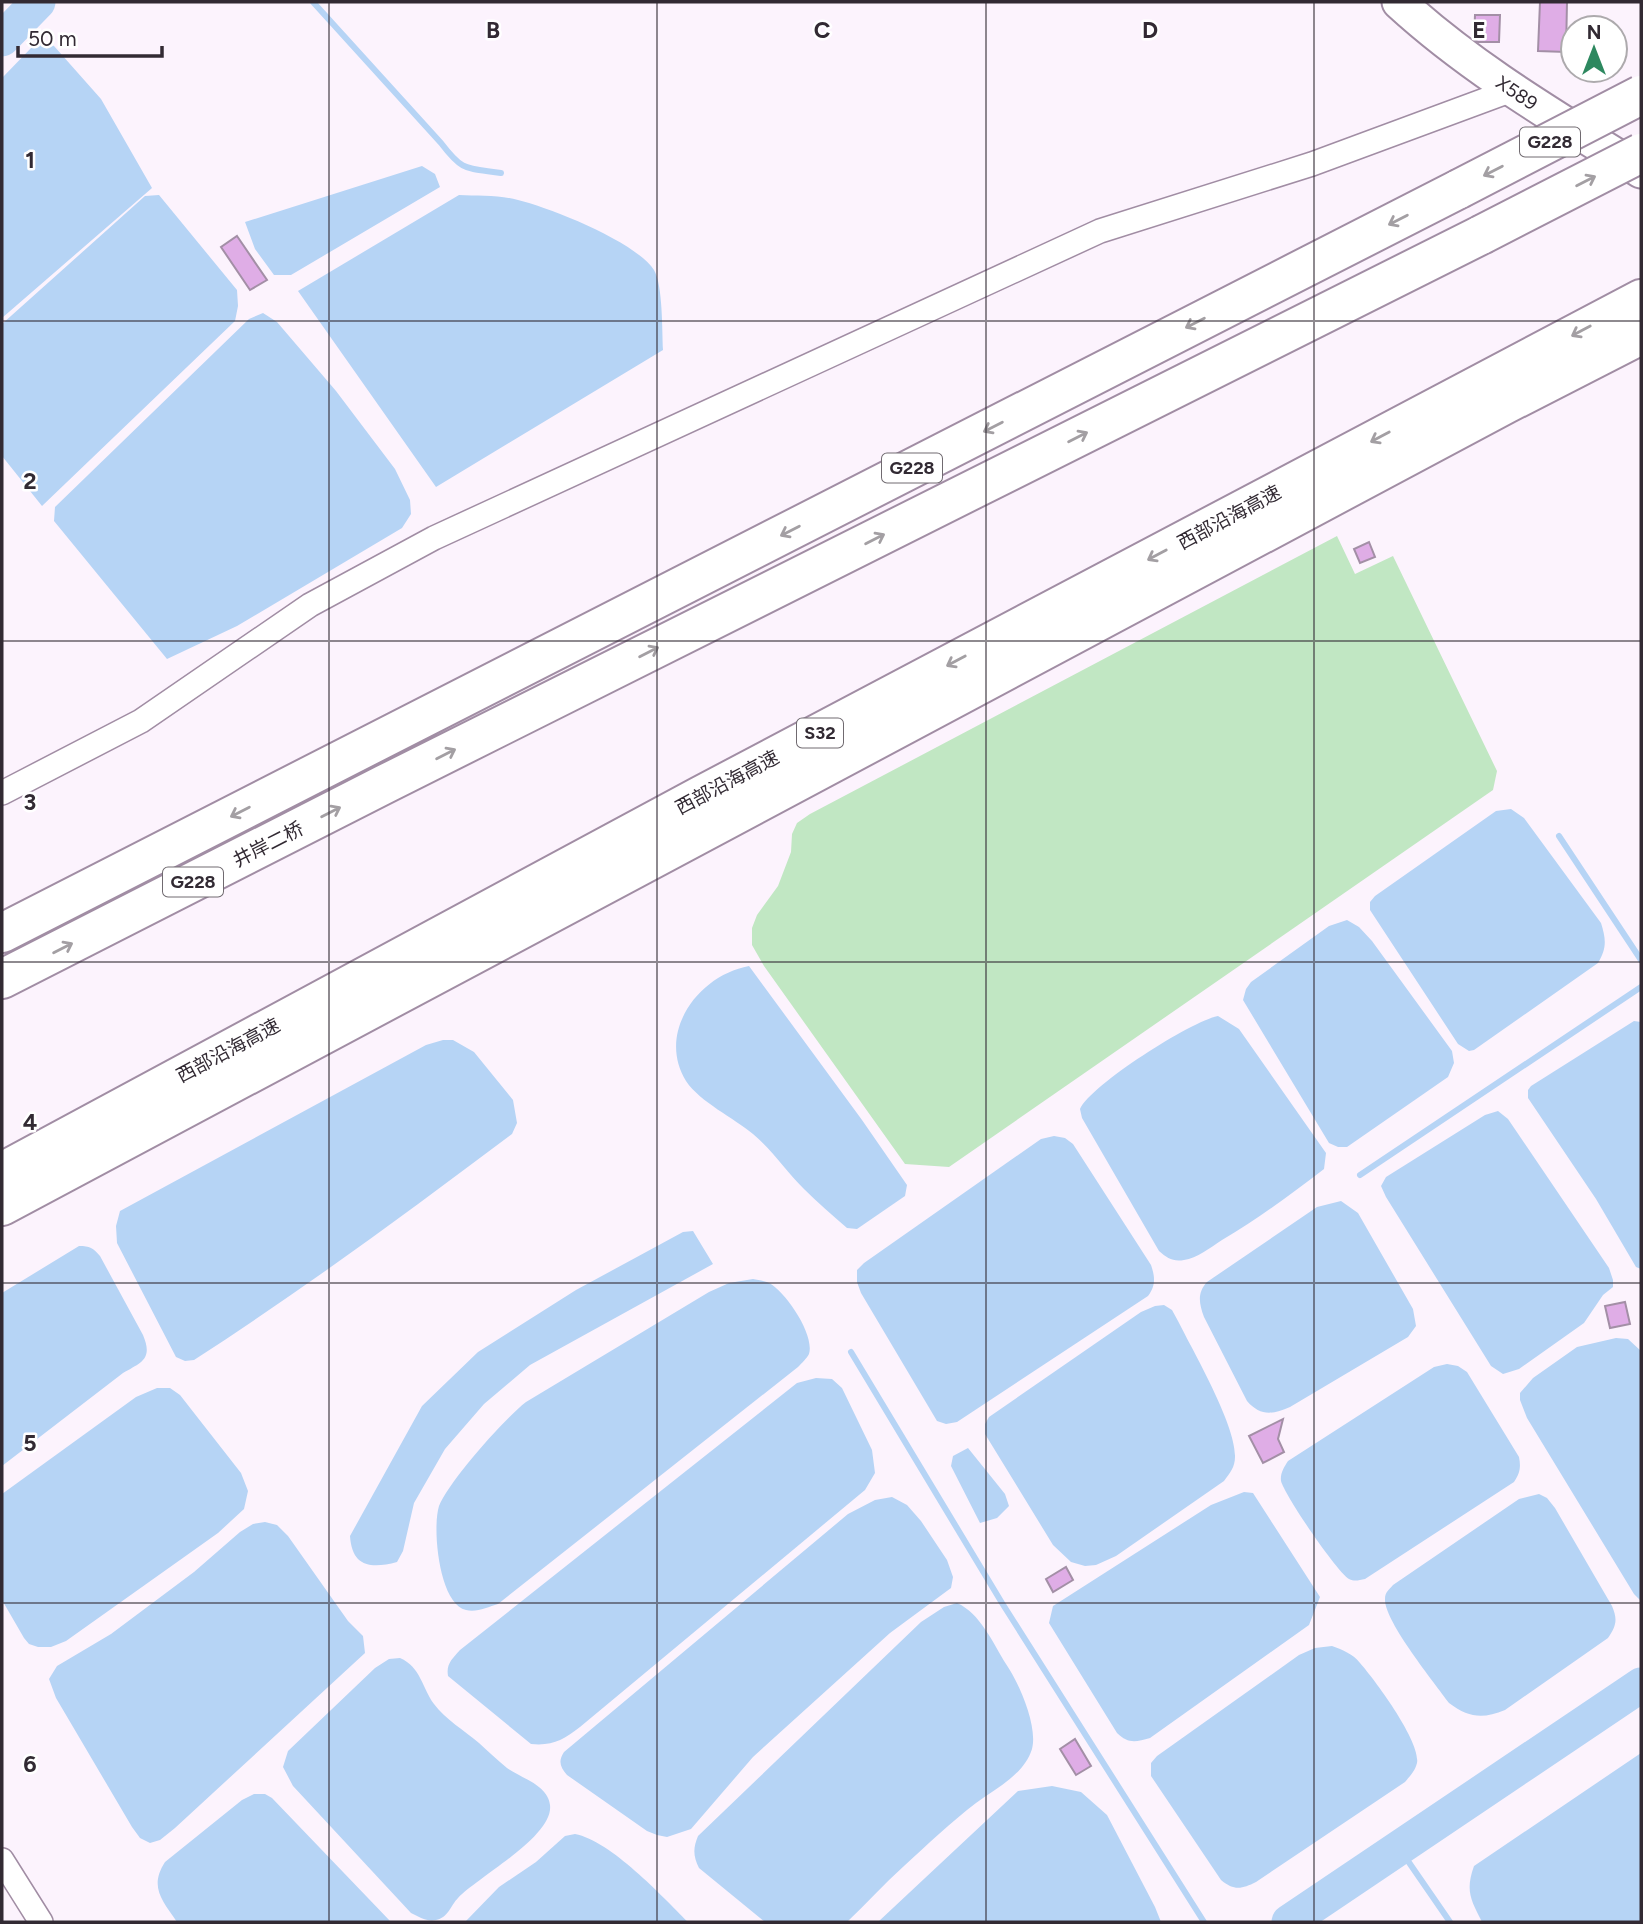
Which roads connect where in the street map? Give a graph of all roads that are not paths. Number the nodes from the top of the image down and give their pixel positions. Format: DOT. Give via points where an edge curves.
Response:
graph roads {
  1 [pos="1399,2"];
  2 [pos="1512,90"];
  3 [pos="1641,95"];
  4 [pos="1641,153"];
  5 [pos="1641,172"];
  6 [pos="1641,299"];
  7 [pos="1641,335"];
  8 [pos="2,793"];
  9 [pos="2,933"];
  10 [pos="2,979"];
  11 [pos="2,1172"];
  12 [pos="2,1207"];
  13 [pos="2,1860"];
  14 [pos="41,1922"];
  1 -- 2 [label="street, X589 / X589" via="1436,36"];
  2 -- 5 [label="street, X589 / X589"];
  2 -- 8 [label="street" via="1312,164 1100,231 434,538 310,605 141,720"];
  3 -- 9 [label="highway, G228, one-way, bridge"];
  10 -- 4 [label="highway, 井岸二桥 / G228, one-way, bridge"];
  6 -- 11 [label="highway, 西部沿海高速 / S32, one-way" via="700,796"];
  7 -- 12 [label="highway, 西部沿海高速 / S32"];
  13 -- 14 [label="street"];
}
